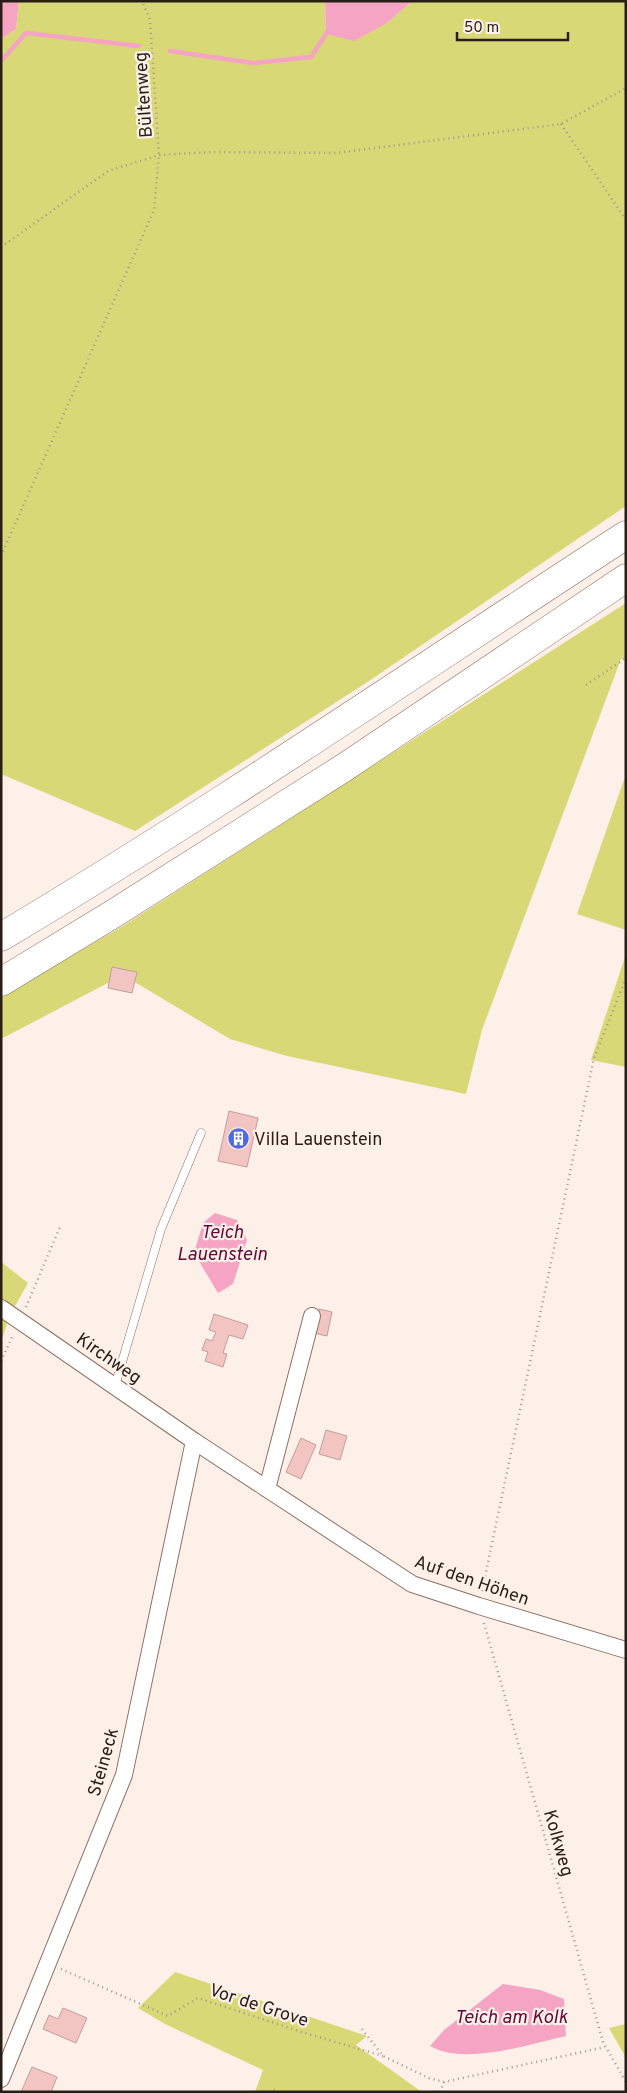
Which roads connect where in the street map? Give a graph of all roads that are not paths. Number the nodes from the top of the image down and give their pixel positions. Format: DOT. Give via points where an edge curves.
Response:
graph roads {
  1 [pos="626,536"];
  2 [pos="626,578"];
  3 [pos="1,937"];
  4 [pos="1,982"];
  5 [pos="201,1133"];
  6 [pos="1,1308"];
  7 [pos="312,1316"];
  8 [pos="115,1386"];
  9 [pos="194,1441"];
  10 [pos="267,1489"];
  11 [pos="626,1650"];
  12 [pos="1,2079"];
  1 -- 3 [label="highway" via="288,759"];
  2 -- 4 [label="highway" via="337,772"];
  5 -- 8 [label="lane" via="162,1229"];
  6 -- 8 [label="street, Kirchweg"];
  7 -- 10 [label="street"];
  8 -- 9 [label="street, Kirchweg"];
  9 -- 10 [label="street, Auf den Höhen"];
  9 -- 12 [label="street, Steineck" via="124,1775"];
  10 -- 11 [label="street, Auf den Höhen" via="412,1584"];
}
